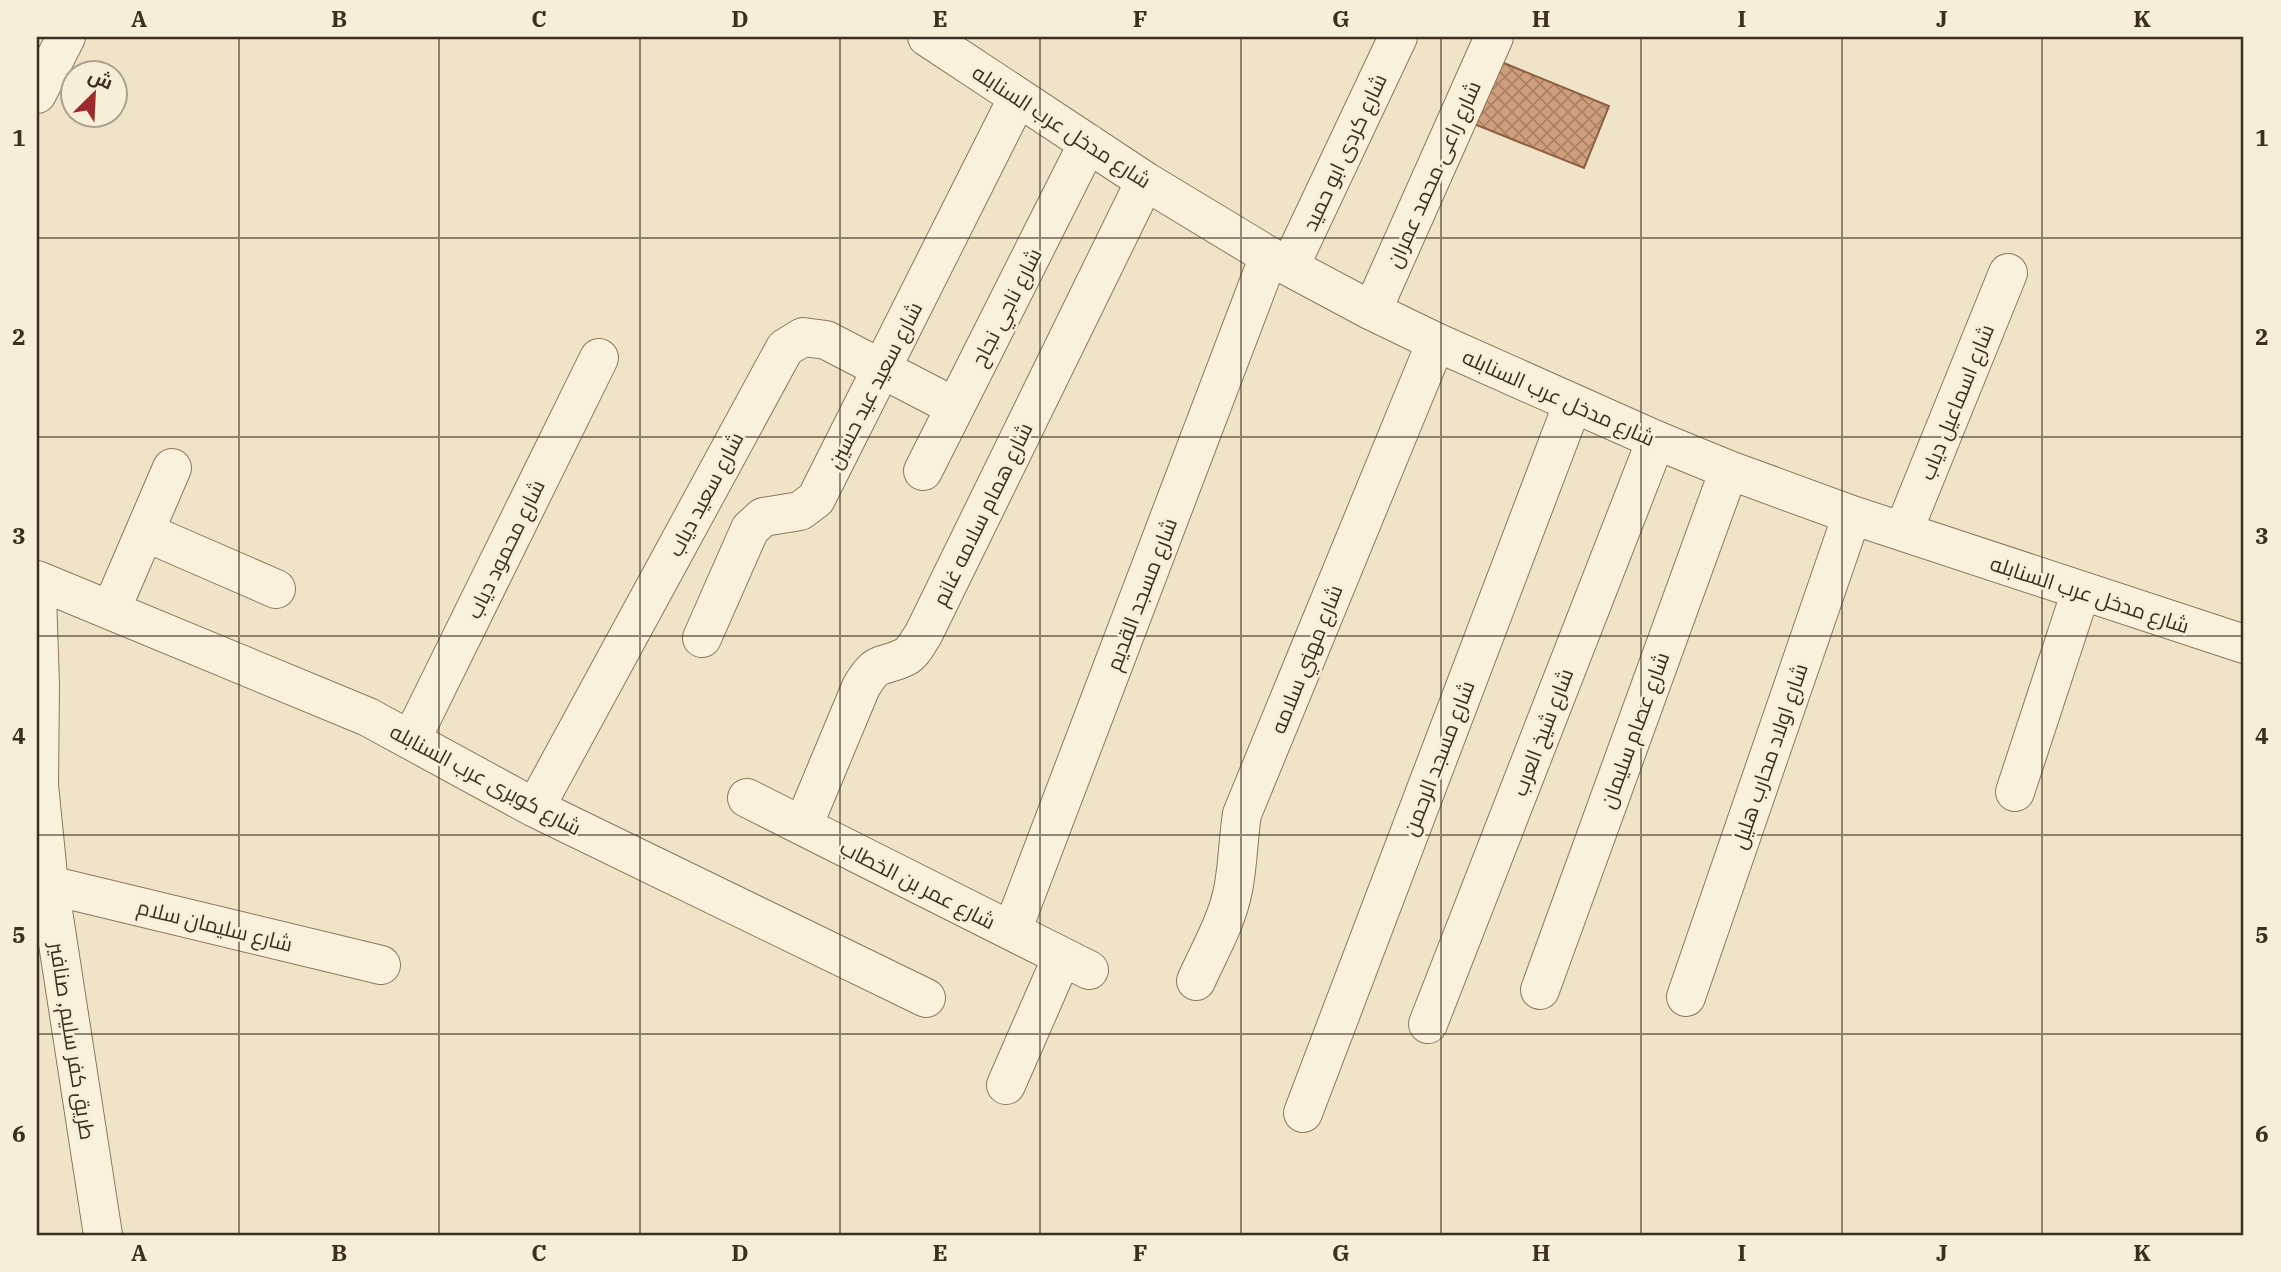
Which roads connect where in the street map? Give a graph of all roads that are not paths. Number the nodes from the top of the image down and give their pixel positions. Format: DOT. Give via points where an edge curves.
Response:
graph roads {
  1 [pos="65,37"];
  2 [pos="927,37"];
  3 [pos="1398,37"];
  4 [pos="1494,37"];
  5 [pos="37,94"];
  6 [pos="1018,97"];
  7 [pos="1088,143"];
  8 [pos="1145,181"];
  9 [pos="1279,262"];
  10 [pos="2008,273"];
  11 [pos="1372,311"];
  12 [pos="1436,342"];
  13 [pos="599,358"];
  14 [pos="882,369"];
  15 [pos="1573,403"];
  16 [pos="955,407"];
  17 [pos="1656,440"];
  18 [pos="172,468"];
  19 [pos="1729,470"];
  20 [pos="923,471"];
  21 [pos="1852,515"];
  22 [pos="145,532"];
  23 [pos="1903,532"];
  24 [pos="37,580"];
  25 [pos="276,589"];
  26 [pos="2081,591"];
  27 [pos="37,595"];
  28 [pos="111,610"];
  29 [pos="702,638"];
  30 [pos="2244,644"];
  31 [pos="411,740"];
  32 [pos="2015,792"];
  33 [pos="747,798"];
  34 [pos="535,808"];
  35 [pos="803,826"];
  36 [pos="49,885"];
  37 [pos="1012,931"];
  38 [pos="382,965"];
  39 [pos="1196,981"];
  40 [pos="1540,990"];
  41 [pos="1686,997"];
  42 [pos="926,998"];
  43 [pos="1428,1024"];
  44 [pos="1006,1085"];
  45 [pos="1303,1113"];
  46 [pos="103,1235"];
  1 -- 5 [label="street"];
  2 -- 6 [label="street, شارع مدخل عرب السنابله"];
  3 -- 9 [label="street, شارع كردى ابو حميد"];
  4 -- 11 [label="street, شارع راعى محمد عمران"];
  6 -- 7 [label="street, شارع مدخل عرب السنابله"];
  6 -- 14 [label="street, شارع سعيد عيد حسين"];
  7 -- 8 [label="street, شارع مدخل عرب السنابله"];
  7 -- 16 [label="street, شارع ناجي نجاح"];
  8 -- 9 [label="street, شارع مدخل عرب السنابله"];
  8 -- 35 [label="street, شارع همام سلامه غانم" via="923,635 908,656 870,671"];
  9 -- 11 [label="street, شارع مدخل عرب السنابله"];
  9 -- 37 [label="street, شارع مسجد القديم"];
  10 -- 23 [label="street, شارع اسماعيل دياب"];
  11 -- 12 [label="street, شارع مدخل عرب السنابله"];
  12 -- 15 [label="street, شارع مدخل عرب السنابله"];
  12 -- 39 [label="street, شارع مهني سلامه" via="1242,814 1233,890"];
  13 -- 31 [label="street, شارع محمود دياب"];
  14 -- 16 [label="street, شارع سعيد دياب"];
  14 -- 29 [label="street, شارع سعيد عيد حسين" via="816,499 800,511 763,517 750,529"];
  14 -- 34 [label="street, شارع سعيد دياب" via="826,340 803,337 785,348"];
  15 -- 17 [label="street, شارع مدخل عرب السنابله"];
  15 -- 45 [label="street, شارع مسجد الرحمن"];
  16 -- 20 [label="street, شارع ناجي نجاح"];
  17 -- 19 [label="street, شارع مدخل عرب السنابله"];
  17 -- 43 [label="street, شارع شيخ العرب"];
  18 -- 22 [label="street"];
  19 -- 21 [label="street, شارع مدخل عرب السنابله"];
  19 -- 40 [label="street, شارع عصام سليمان"];
  21 -- 23 [label="street, شارع مدخل عرب السنابله"];
  21 -- 41 [label="street, شارع اولاد محارب هليل"];
  22 -- 25 [label="street"];
  22 -- 28 [label="street"];
  23 -- 26 [label="street, شارع مدخل عرب السنابله"];
  24 -- 28 [label="street, شارع كوبرى عرب السنابله"];
  26 -- 30 [label="street, شارع مدخل عرب السنابله"];
  26 -- 32 [label="street"];
  27 -- 36 [label="street, طريق كفر سليم, صنافير" via="39,785"];
  28 -- 31 [label="street, شارع كوبرى عرب السنابله" via="368,717"];
  31 -- 34 [label="street, شارع كوبرى عرب السنابله"];
  33 -- 35 [label="street, شارع عمر بن الخطاب"];
  34 -- 42 [label="street, شارع كوبرى عرب السنابله"];
  35 -- 37 [label="street, شارع عمر بن الخطاب"];
  36 -- 38 [label="street, شارع سليمان سلام"];
  36 -- 46 [label="street, طريق كفر سليم, صنافير"];
  37 -- 44 [label="street, شارع عمر بن الخطاب" via="1076,963"];
}
